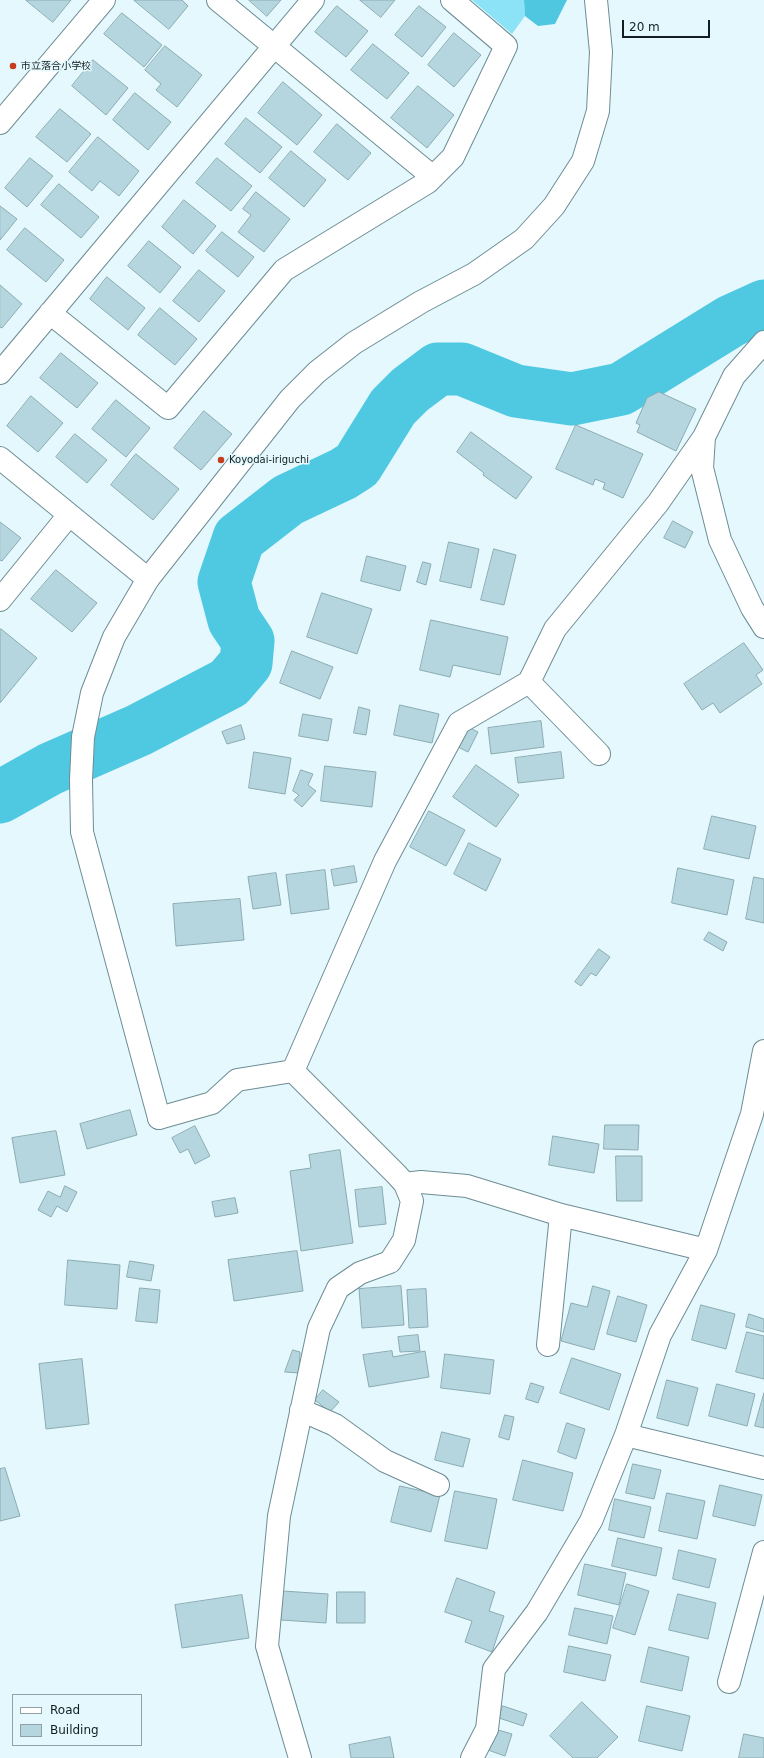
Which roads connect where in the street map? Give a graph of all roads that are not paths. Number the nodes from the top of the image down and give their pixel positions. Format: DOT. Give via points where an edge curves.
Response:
graph roads {
  1 [pos="104,0"];
  2 [pos="218,0"];
  3 [pos="313,0"];
  4 [pos="452,0"];
  5 [pos="596,0"];
  6 [pos="274,46"];
  7 [pos="0,123"];
  8 [pos="433,177"];
  9 [pos="50,313"];
  10 [pos="764,342"];
  11 [pos="0,372"];
  12 [pos="704,437"];
  13 [pos="0,458"];
  14 [pos="69,515"];
  15 [pos="148,579"];
  16 [pos="0,600"];
  17 [pos="764,627"];
  18 [pos="529,682"];
  19 [pos="599,754"];
  20 [pos="764,1051"];
  21 [pos="293,1071"];
  22 [pos="405,1184"];
  23 [pos="561,1215"];
  24 [pos="706,1250"];
  25 [pos="548,1345"];
  26 [pos="301,1410"];
  27 [pos="626,1435"];
  28 [pos="764,1468"];
  29 [pos="438,1485"];
  30 [pos="764,1552"];
  31 [pos="729,1682"];
  32 [pos="300,1758"];
  33 [pos="472,1758"];
  1 -- 7 [label="street"];
  2 -- 6 [label="street"];
  3 -- 6 [label="street"];
  4 -- 8 [label="street" via="506,46 453,157"];
  5 -- 15 [label="street" via="601,52 598,111 583,161 554,206 524,240 474,274 421,302 354,343 317,372 290,399"];
  6 -- 8 [label="street"];
  6 -- 9 [label="street"];
  8 -- 9 [label="street" via="284,270 168,408"];
  9 -- 11 [label="street"];
  10 -- 12 [label="street" via="734,376"];
  12 -- 17 [label="street" via="702,468 720,540 752,608"];
  12 -- 18 [label="street" via="658,503 555,629"];
  13 -- 14 [label="street"];
  14 -- 15 [label="street"];
  14 -- 16 [label="street"];
  15 -- 21 [label="street" via="114,637 92,693 83,737 82,832 159,1118 212,1103 237,1080"];
  18 -- 19 [label="street"];
  18 -- 21 [label="street" via="459,722 385,861"];
  20 -- 24 [label="street" via="752,1114"];
  21 -- 22 [label="street"];
  22 -- 23 [label="street" via="421,1182 467,1186"];
  22 -- 26 [label="street" via="412,1201 404,1240 390,1262 360,1273 338,1288 319,1328"];
  23 -- 24 [label="street"];
  23 -- 25 [label="street"];
  24 -- 27 [label="street" via="660,1335"];
  26 -- 29 [label="street" via="335,1425 385,1461"];
  26 -- 32 [label="street" via="279,1516 267,1646"];
  27 -- 28 [label="street"];
  27 -- 33 [label="street" via="591,1521 537,1612 494,1669 487,1729"];
  30 -- 31 [label="street"];
}
